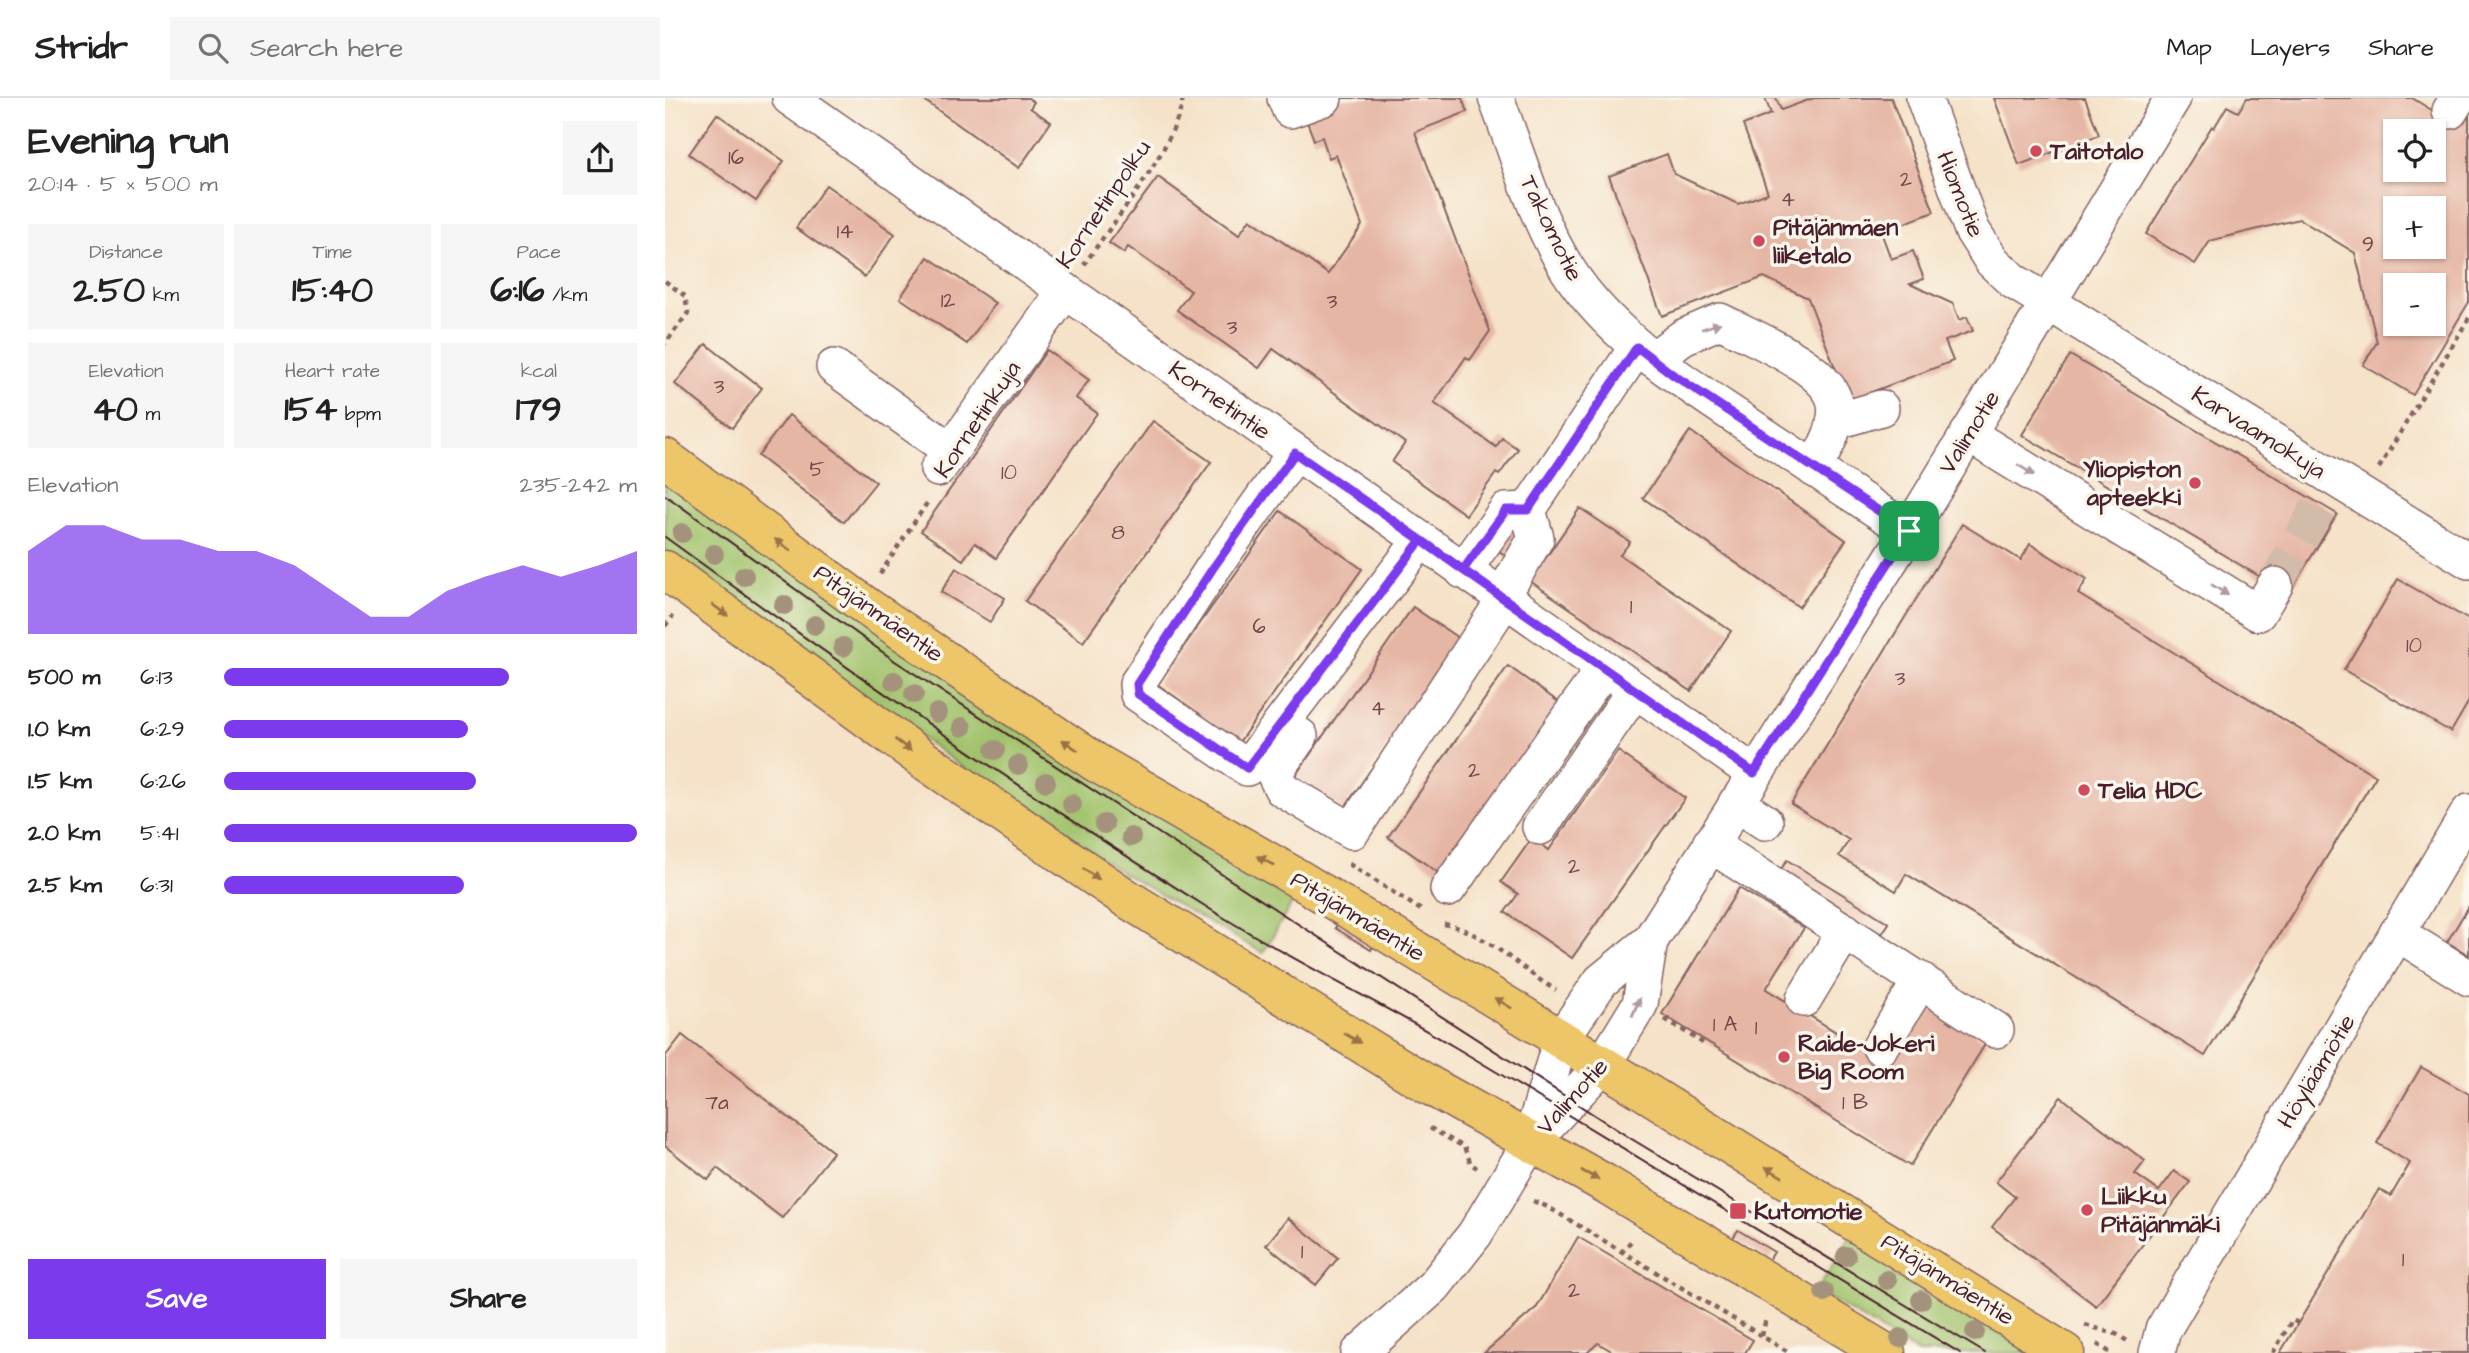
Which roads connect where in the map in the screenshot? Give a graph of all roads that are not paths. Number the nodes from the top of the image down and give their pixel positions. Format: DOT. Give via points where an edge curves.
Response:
graph roads {
  1 [pos="790,98"];
  2 [pos="1324,98"];
  3 [pos="1496,98"];
  4 [pos="1924,98"];
  5 [pos="2173,98"];
  6 [pos="1287,104"];
  7 [pos="1065,291"];
  8 [pos="2049,303"];
  9 [pos="1645,353"];
  10 [pos="834,367"];
  11 [pos="1881,408"];
  12 [pos="1834,422"];
  13 [pos="1968,434"];
  14 [pos="1295,453"];
  15 [pos="665,458"];
  16 [pos="1814,469"];
  17 [pos="1528,510"];
  18 [pos="1909,531"];
  19 [pos="1427,545"];
  20 [pos="2469,561"];
  21 [pos="665,570"];
  22 [pos="1463,570"];
  23 [pos="2275,585"];
  24 [pos="1510,603"];
  25 [pos="1604,668"];
  26 [pos="1635,690"];
  27 [pos="1754,773"];
  28 [pos="1736,803"];
  29 [pos="2469,812"];
  30 [pos="1385,814"];
  31 [pos="1765,822"];
  32 [pos="1540,827"];
  33 [pos="1710,844"];
  34 [pos="1448,889"];
  35 [pos="1845,931"];
  36 [pos="2397,933"];
  37 [pos="1650,941"];
  38 [pos="2469,978"];
  39 [pos="1921,980"];
  40 [pos="1804,999"];
  41 [pos="1996,1030"];
  42 [pos="1561,1039"];
  43 [pos="1880,1047"];
  44 [pos="1602,1066"];
  45 [pos="1530,1143"];
  46 [pos="2071,1337"];
  47 [pos="2148,1346"];
  48 [pos="1359,1353"];
  49 [pos="1886,1353"];
  1 -- 7 [label="street, Kornetintie"];
  2 -- 6 [label="street"];
  3 -- 9 [label="street, Takomotie" via="1539,215 1567,268 1591,302"];
  4 -- 8 [label="street, Hiomotie" via="1972,230 2013,281"];
  5 -- 8 [label="street, Valimotie"];
  7 -- 10 [label="street, Kornetinkuja" via="944,460"];
  7 -- 14 [label="street, Kornetintie"];
  8 -- 13 [label="street, Valimotie"];
  8 -- 20 [label="street, Karvaamokuja" via="2339,493"];
  9 -- 12 [label="street, one-way" via="1720,321 1817,373 1835,403"];
  9 -- 16 [label="street, Takomotie"];
  9 -- 17 [label="street"];
  11 -- 12 [label="street"];
  12 -- 16 [label="street"];
  13 -- 18 [label="street, Valimotie"];
  13 -- 23 [label="street, one-way" via="2258,614"];
  14 -- 19 [label="street, Kornetintie"];
  14 -- 19 [label="street" via="1137,684 1138,694 1247,768"];
  42 -- 15 [label="main road, Pitäjänmäentie, one-way" via="1297,878 1095,762 867,607"];
  16 -- 18 [label="street, Takomotie"];
  17 -- 22 [label="street" via="1506,510"];
  17 -- 24 [label="street" via="1536,538"];
  18 -- 27 [label="street, Valimotie"];
  19 -- 22 [label="street, Kornetintie"];
  19 -- 24 [label="street" via="1274,773 1282,789 1352,831"];
  21 -- 45 [label="main road, one-way" via="924,760 1126,898"];
  22 -- 24 [label="street, Kornetintie"];
  24 -- 25 [label="street, Kornetintie"];
  24 -- 30 [label="street"];
  25 -- 26 [label="street, Kornetintie"];
  25 -- 34 [label="street"];
  26 -- 27 [label="street, Kornetintie"];
  26 -- 32 [label="street"];
  27 -- 28 [label="street, Valimotie"];
  28 -- 31 [label="street"];
  28 -- 33 [label="street, Valimotie"];
  29 -- 36 [label="street, Höyläämötie"];
  33 -- 35 [label="street"];
  33 -- 37 [label="street, Valimotie"];
  35 -- 39 [label="street"];
  35 -- 40 [label="street"];
  36 -- 38 [label="street"];
  36 -- 47 [label="street, Höyläämötie"];
  37 -- 42 [label="street, Valimotie" via="1601,981"];
  44 -- 37 [label="street, Valimotie, one-way" via="1640,1004"];
  39 -- 41 [label="street"];
  39 -- 43 [label="street"];
  42 -- 44 [label="main road, Pitäjänmäentie"];
  42 -- 45 [label="street, Valimotie"];
  44 -- 45 [label="street, Valimotie"];
  46 -- 44 [label="main road, Pitäjänmäentie, one-way"];
  45 -- 48 [label="street" via="1475,1234 1434,1286"];
  45 -- 49 [label="main road, one-way"];
}
